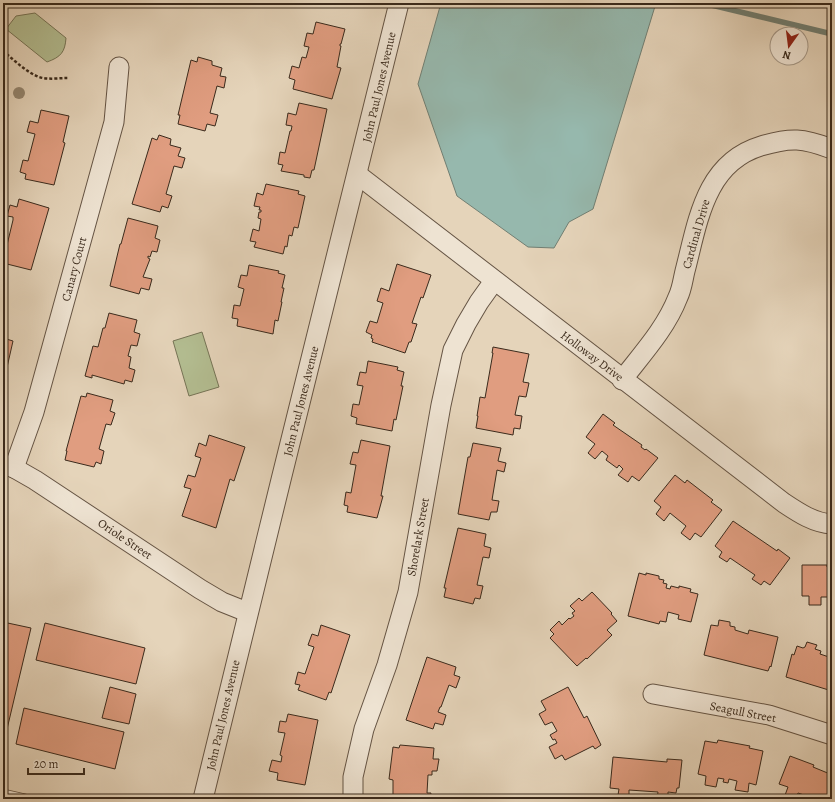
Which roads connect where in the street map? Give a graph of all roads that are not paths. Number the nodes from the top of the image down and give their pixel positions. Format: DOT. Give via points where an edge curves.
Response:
graph roads {
  1 [pos="399,3"];
  2 [pos="118,67"];
  3 [pos="832,149"];
  4 [pos="358,175"];
  5 [pos="494,282"];
  6 [pos="622,380"];
  7 [pos="9,466"];
  8 [pos="832,524"];
  9 [pos="248,612"];
  10 [pos="653,694"];
  11 [pos="832,735"];
  12 [pos="3,794"];
  13 [pos="25,799"];
  14 [pos="203,799"];
  15 [pos="353,799"];
  1 -- 4 [label="street, John Paul Jones Avenue"];
  2 -- 7 [label="street, Canary Court" via="114,122 34,412"];
  3 -- 6 [label="street, Cardinal Drive" via="793,139 773,143 754,148 736,158 721,172 710,187 701,208 679,296 668,320"];
  4 -- 5 [label="street, Holloway Drive"];
  4 -- 9 [label="street, John Paul Jones Avenue"];
  5 -- 6 [label="street, Holloway Drive"];
  5 -- 15 [label="street, Shorelark Street" via="479,302 453,350 408,592 387,665 364,729 353,777"];
  6 -- 8 [label="street, Holloway Drive" via="784,503 803,516 824,524"];
  7 -- 9 [label="street, Oriole Street" via="35,480 200,589 222,602"];
  9 -- 14 [label="street, John Paul Jones Avenue"];
  10 -- 11 [label="street, Seagull Street" via="769,715"];
  12 -- 13 [label="lane"];
}
